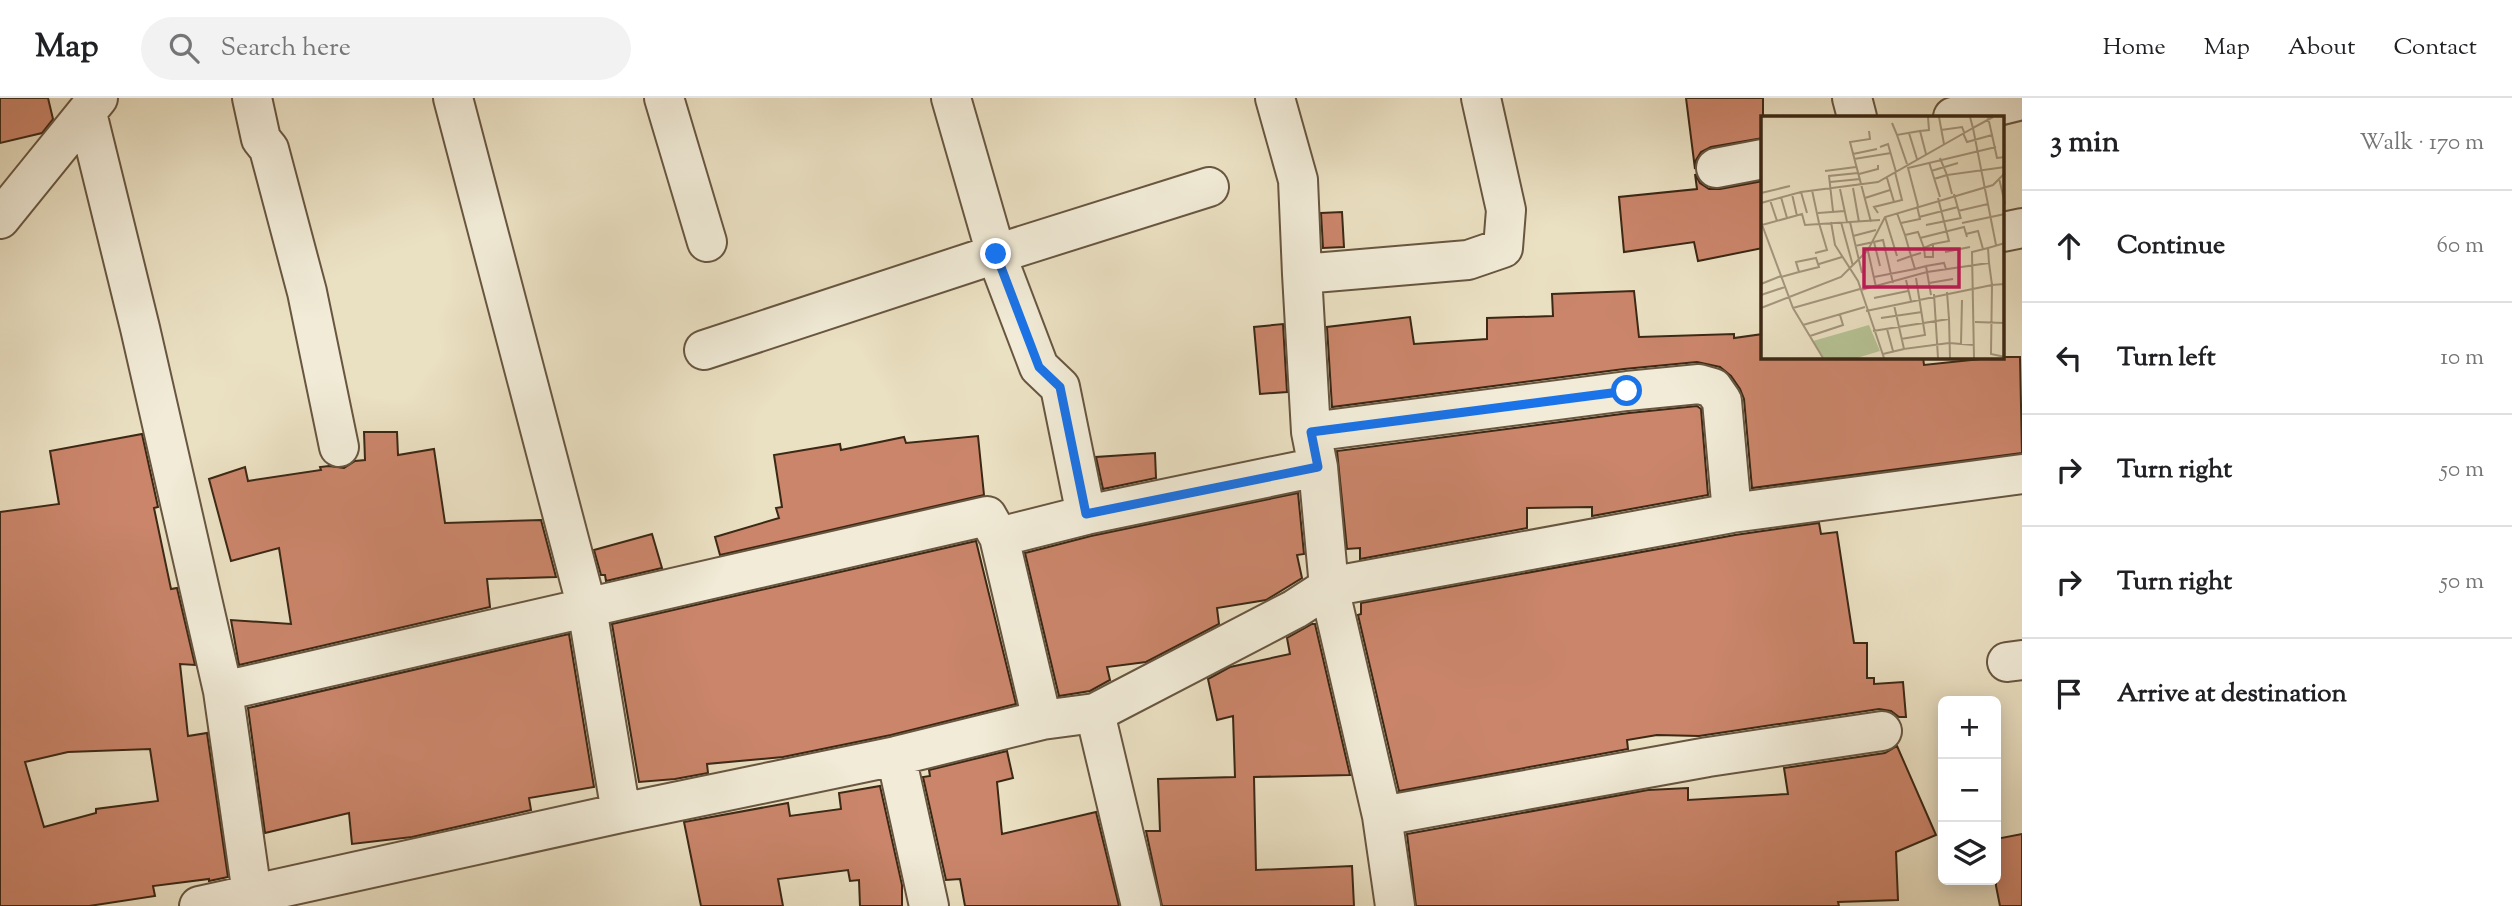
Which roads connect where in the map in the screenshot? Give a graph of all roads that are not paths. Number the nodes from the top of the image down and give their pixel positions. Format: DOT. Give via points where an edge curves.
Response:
graph roads {
  1 [pos="252,98"];
  2 [pos="453,98"];
  3 [pos="664,98"];
  4 [pos="951,98"];
  5 [pos="1275,98"];
  6 [pos="1481,98"];
  7 [pos="1852,98"];
  8 [pos="2022,100"];
  9 [pos="93,106"];
  10 [pos="1857,116"];
  11 [pos="1957,116"];
  12 [pos="1761,159"];
  13 [pos="1716,168"];
  14 [pos="1209,187"];
  15 [pos="0,219"];
  16 [pos="2022,228"];
  17 [pos="2004,232"];
  18 [pos="707,242"];
  19 [pos="996,254"];
  20 [pos="1303,274"];
  21 [pos="704,350"];
  22 [pos="340,447"];
  23 [pos="1314,449"];
  24 [pos="2022,474"];
  25 [pos="1732,513"];
  26 [pos="1086,514"];
  27 [pos="999,537"];
  28 [pos="1329,587"];
  29 [pos="587,608"];
  30 [pos="223,691"];
  31 [pos="1095,713"];
  32 [pos="1042,720"];
  33 [pos="1882,730"];
  34 [pos="896,755"];
  35 [pos="621,813"];
  36 [pos="1382,816"];
  37 [pos="252,894"];
  38 [pos="199,906"];
  39 [pos="929,906"];
  40 [pos="1141,906"];
  41 [pos="1395,906"];
  1 -- 22 [label="street" via="307,292"];
  2 -- 29 [label="street"];
  3 -- 18 [label="street"];
  4 -- 19 [label="street"];
  5 -- 20 [label="street" via="1298,180"];
  6 -- 20 [label="street" via="1506,211 1503,248 1468,260"];
  7 -- 10 [label="street"];
  8 -- 11 [label="street"];
  9 -- 15 [label="street"];
  9 -- 30 [label="street"];
  12 -- 13 [label="street"];
  14 -- 19 [label="street"];
  16 -- 17 [label="street"];
  19 -- 21 [label="street"];
  19 -- 26 [label="street" via="1039,367 1060,387"];
  20 -- 23 [label="street"];
  23 -- 25 [label="street" via="1627,391 1699,384 1713,388 1722,401"];
  23 -- 26 [label="street"];
  23 -- 28 [label="street"];
  24 -- 25 [label="street"];
  25 -- 28 [label="street"];
  26 -- 27 [label="street"];
  27 -- 29 [label="street" via="987,516"];
  27 -- 32 [label="street"];
  28 -- 31 [label="street" via="1295,610"];
  28 -- 36 [label="street"];
  29 -- 30 [label="street"];
  29 -- 35 [label="street"];
  30 -- 37 [label="street"];
  31 -- 32 [label="street"];
  31 -- 40 [label="street"];
  32 -- 34 [label="street"];
  33 -- 36 [label="street"];
  34 -- 35 [label="street"];
  34 -- 39 [label="street"];
  35 -- 37 [label="street"];
  36 -- 41 [label="street"];
  37 -- 38 [label="street"];
}
